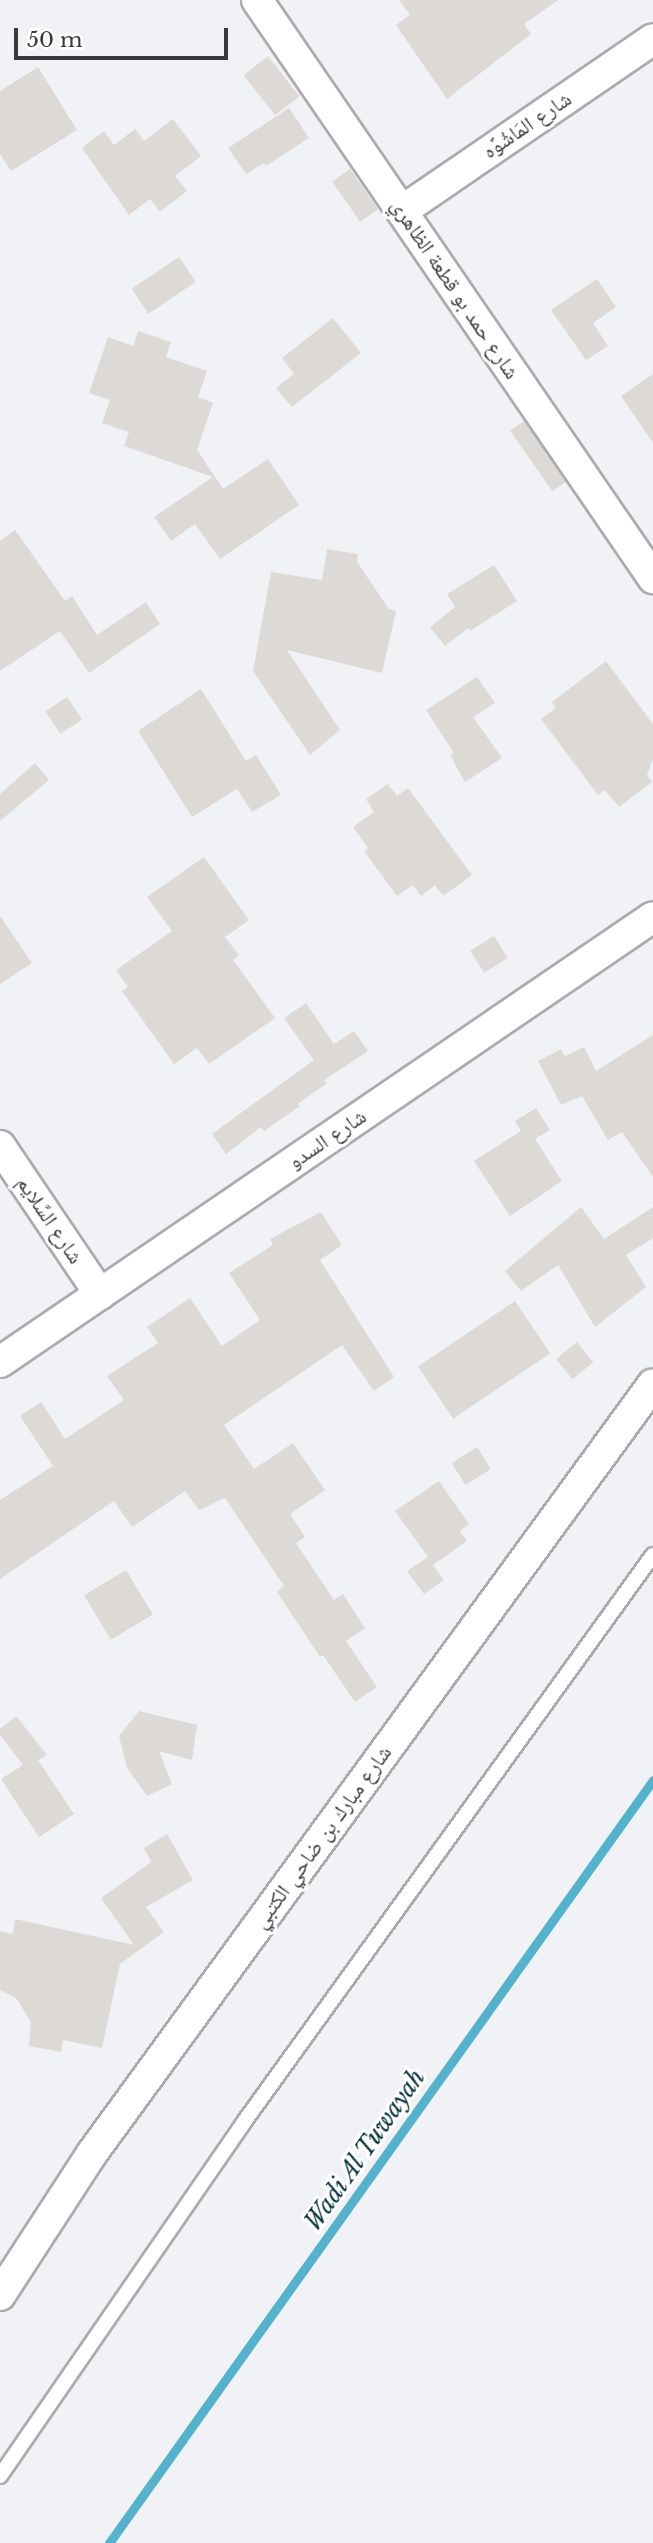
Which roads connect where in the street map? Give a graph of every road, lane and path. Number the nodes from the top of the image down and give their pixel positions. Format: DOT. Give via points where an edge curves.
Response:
graph roads {
  1 [pos="257,0"];
  2 [pos="653,39"];
  3 [pos="402,211"];
  4 [pos="653,578"];
  5 [pos="653,916"];
  6 [pos="0,1146"];
  7 [pos="100,1294"];
  8 [pos="0,1362"];
  9 [pos="653,1384"];
  10 [pos="653,1555"];
  11 [pos="0,2295"];
  12 [pos="0,2476"];
  1 -- 3 [label="street, شارع حمد بو قطعة الظاهري"];
  2 -- 3 [label="street, شارع المَاشُوَّه"];
  3 -- 4 [label="street, شارع حمد بو قطعة الظاهري"];
  5 -- 7 [label="street, شارع السدو"];
  6 -- 7 [label="street, شارع السَّلايم"];
  7 -- 8 [label="street, شارع السدو"];
  9 -- 11 [label="street, شارع مبارك بن ضاحي الكتبي" via="93,2152"];
  10 -- 12 [label="lane" via="244,2122"];
}
